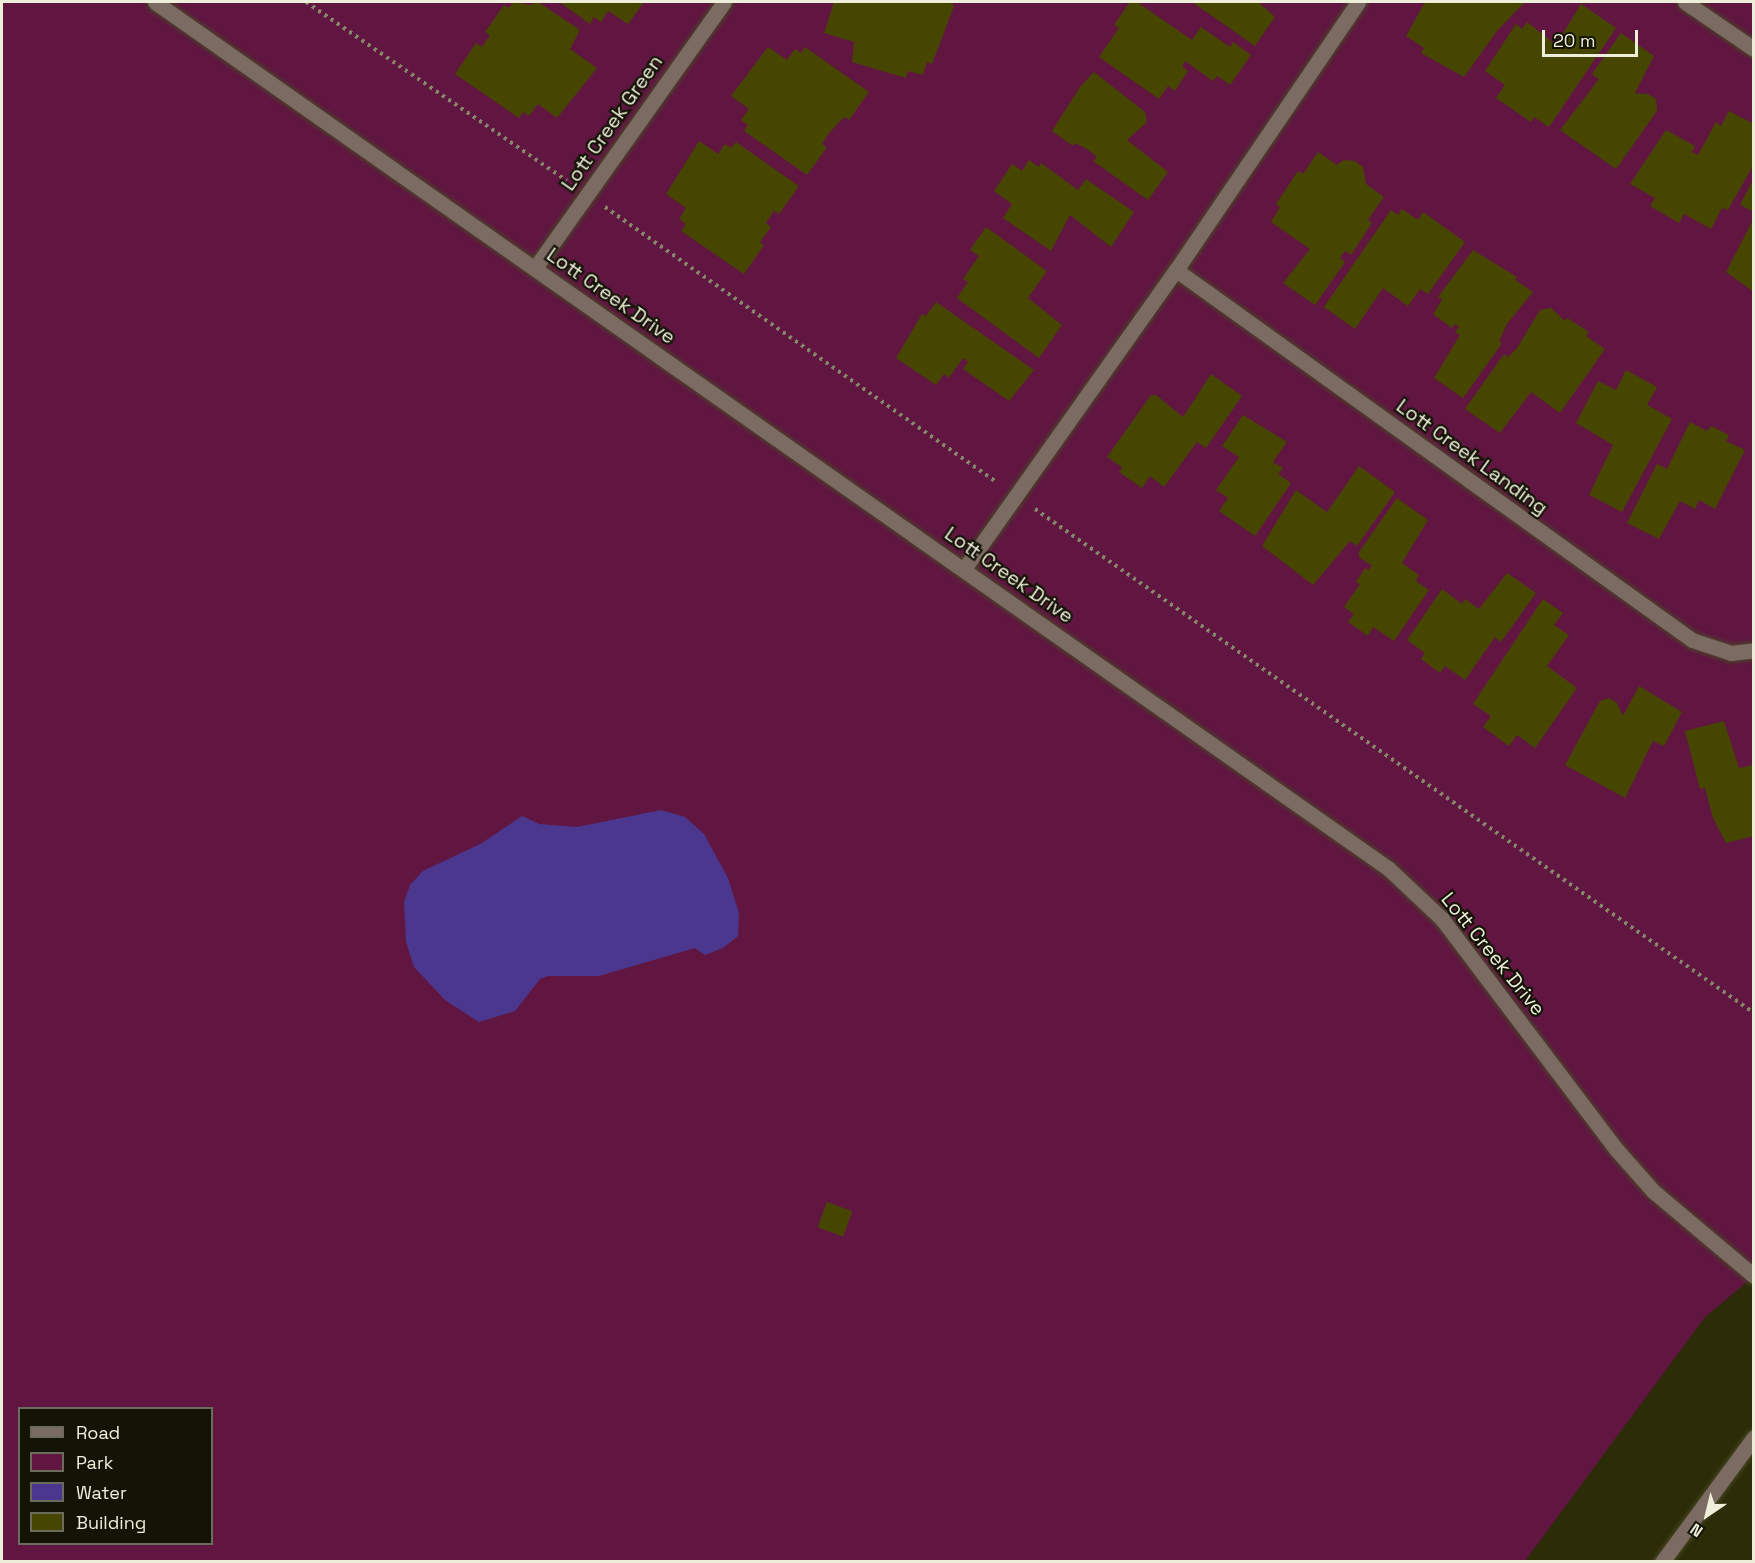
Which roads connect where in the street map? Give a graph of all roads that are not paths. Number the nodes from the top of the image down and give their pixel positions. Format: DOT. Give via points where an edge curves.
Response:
graph roads {
  1 [pos="155,2"];
  2 [pos="724,2"];
  3 [pos="1358,2"];
  4 [pos="1685,2"];
  5 [pos="1754,49"];
  6 [pos="535,268"];
  7 [pos="1176,270"];
  8 [pos="964,569"];
  9 [pos="1754,650"];
  10 [pos="1754,1276"];
  11 [pos="1754,1437"];
  12 [pos="1662,1562"];
  1 -- 6 [label="street, Lott Creek Drive"];
  2 -- 6 [label="street, Lott Creek Green"];
  3 -- 7 [label="street"];
  4 -- 5 [label="street"];
  6 -- 8 [label="street, Lott Creek Drive"];
  7 -- 8 [label="street"];
  7 -- 9 [label="street, Lott Creek Landing" via="1692,640 1731,653"];
  8 -- 10 [label="street, Lott Creek Drive" via="1389,868 1442,919 1616,1149 1653,1191"];
  11 -- 12 [label="street"];
}
